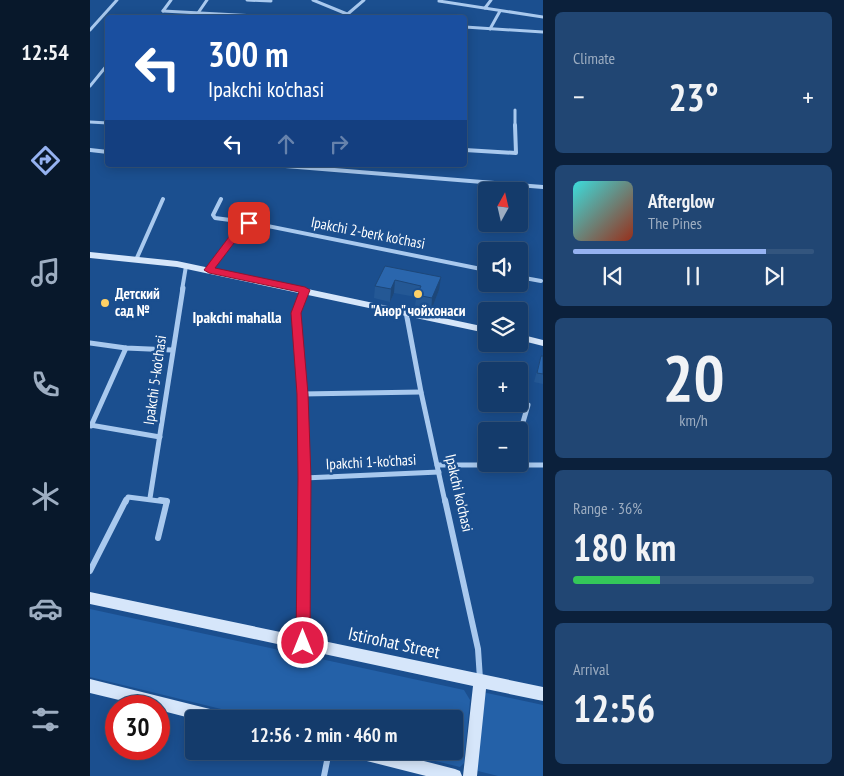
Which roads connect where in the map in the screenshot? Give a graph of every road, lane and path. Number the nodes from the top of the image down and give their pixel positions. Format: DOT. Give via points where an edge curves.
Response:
graph roads {
  1 [pos="117,0"];
  2 [pos="171,0"];
  3 [pos="207,0"];
  4 [pos="247,0"];
  5 [pos="313,0"];
  6 [pos="364,0"];
  7 [pos="491,0"];
  8 [pos="271,1"];
  9 [pos="439,1"];
  10 [pos="485,8"];
  11 [pos="500,11"];
  12 [pos="188,13"];
  13 [pos="198,13"];
  14 [pos="347,14"];
  15 [pos="217,15"];
  16 [pos="543,17"];
  17 [pos="467,27"];
  18 [pos="490,29"];
  19 [pos="90,30"];
  20 [pos="543,32"];
  21 [pos="105,68"];
  22 [pos="90,86"];
  23 [pos="516,110"];
  24 [pos="90,122"];
  25 [pos="105,123"];
  26 [pos="90,150"];
  27 [pos="467,150"];
  28 [pos="105,152"];
  29 [pos="298,167"];
  30 [pos="543,187"];
  31 [pos="221,199"];
  32 [pos="163,200"];
  33 [pos="244,223"];
  34 [pos="90,255"];
  35 [pos="136,260"];
  36 [pos="186,266"];
  37 [pos="478,268"];
  38 [pos="209,270"];
  39 [pos="528,279"];
  40 [pos="541,281"];
  41 [pos="305,290"];
  42 [pos="406,312"];
  43 [pos="478,328"];
  44 [pos="528,339"];
  45 [pos="90,343"];
  46 [pos="543,343"];
  47 [pos="126,348"];
  48 [pos="172,350"];
  49 [pos="421,392"];
  50 [pos="302,394"];
  51 [pos="91,425"];
  52 [pos="160,437"];
  53 [pos="478,464"];
  54 [pos="437,465"];
  55 [pos="528,465"];
  56 [pos="543,465"];
  57 [pos="439,472"];
  58 [pos="304,478"];
  59 [pos="150,498"];
  60 [pos="158,538"];
  61 [pos="90,571"];
  62 [pos="90,598"];
  63 [pos="303,643"];
  64 [pos="480,681"];
  65 [pos="90,686"];
  66 [pos="543,694"];
  67 [pos="186,710"];
  68 [pos="327,760"];
  69 [pos="390,760"];
  70 [pos="324,776"];
  71 [pos="455,776"];
  72 [pos="470,776"];
  1 -- 19 [label="street"];
  2 -- 12 [label="street" via="163,12"];
  3 -- 13 [label="street"];
  4 -- 8 [label="street"];
  5 -- 14 [label="street"];
  6 -- 14 [label="street"];
  7 -- 10 [label="street"];
  9 -- 10 [label="street"];
  10 -- 11 [label="street"];
  11 -- 16 [label="street"];
  11 -- 18 [label="street"];
  12 -- 13 [label="street"];
  13 -- 15 [label="street"];
  17 -- 18 [label="street"];
  18 -- 20 [label="street"];
  21 -- 22 [label="street"];
  23 -- 27 [label="street" via="516,152"];
  24 -- 25 [label="street"];
  26 -- 28 [label="street"];
  29 -- 30 [label="street"];
  31 -- 33 [label="street, Ipakchi 2-berk ko'chasi" via="213,216"];
  32 -- 35 [label="street"];
  33 -- 37 [label="street, Ipakchi 2-berk ko'chasi"];
  33 -- 38 [label="street"];
  34 -- 35 [label="main road"];
  35 -- 36 [label="main road"];
  36 -- 38 [label="main road"];
  36 -- 48 [label="street, Ipakchi 5-ko'chasi"];
  38 -- 41 [label="main road"];
  39 -- 40 [label="street"];
  41 -- 42 [label="main road"];
  41 -- 50 [label="street" via="296,313"];
  42 -- 43 [label="main road"];
  42 -- 49 [label="street, Ipakchi ko'chasi"];
  44 -- 46 [label="main road"];
  45 -- 47 [label="street"];
  47 -- 48 [label="street"];
  47 -- 51 [label="street"];
  48 -- 52 [label="street, Ipakchi 5-ko'chasi"];
  49 -- 50 [label="street"];
  49 -- 54 [label="street, Ipakchi ko'chasi"];
  50 -- 58 [label="street"];
  51 -- 52 [label="street"];
  52 -- 59 [label="street, Ipakchi 5-ko'chasi"];
  53 -- 54 [label="street, Ipakchi 1-ko'chasi"];
  54 -- 57 [label="street, Ipakchi ko'chasi"];
  55 -- 56 [label="street, Ipakchi 1-ko'chasi"];
  57 -- 58 [label="street, Ipakchi 1-ko'chasi"];
  57 -- 64 [label="street, Ipakchi ko'chasi" via="478,649"];
  58 -- 63 [label="street"];
  59 -- 60 [label="street" via="167,501"];
  59 -- 61 [label="street" via="128,497"];
  62 -- 63 [label="main road, Istirohat Street"];
  63 -- 64 [label="main road, Istirohat Street"];
  64 -- 66 [label="main road, Istirohat Street"];
  64 -- 72 [label="main road"];
  65 -- 67 [label="main road"];
  68 -- 70 [label="street"];
  69 -- 71 [label="main road"];
}
